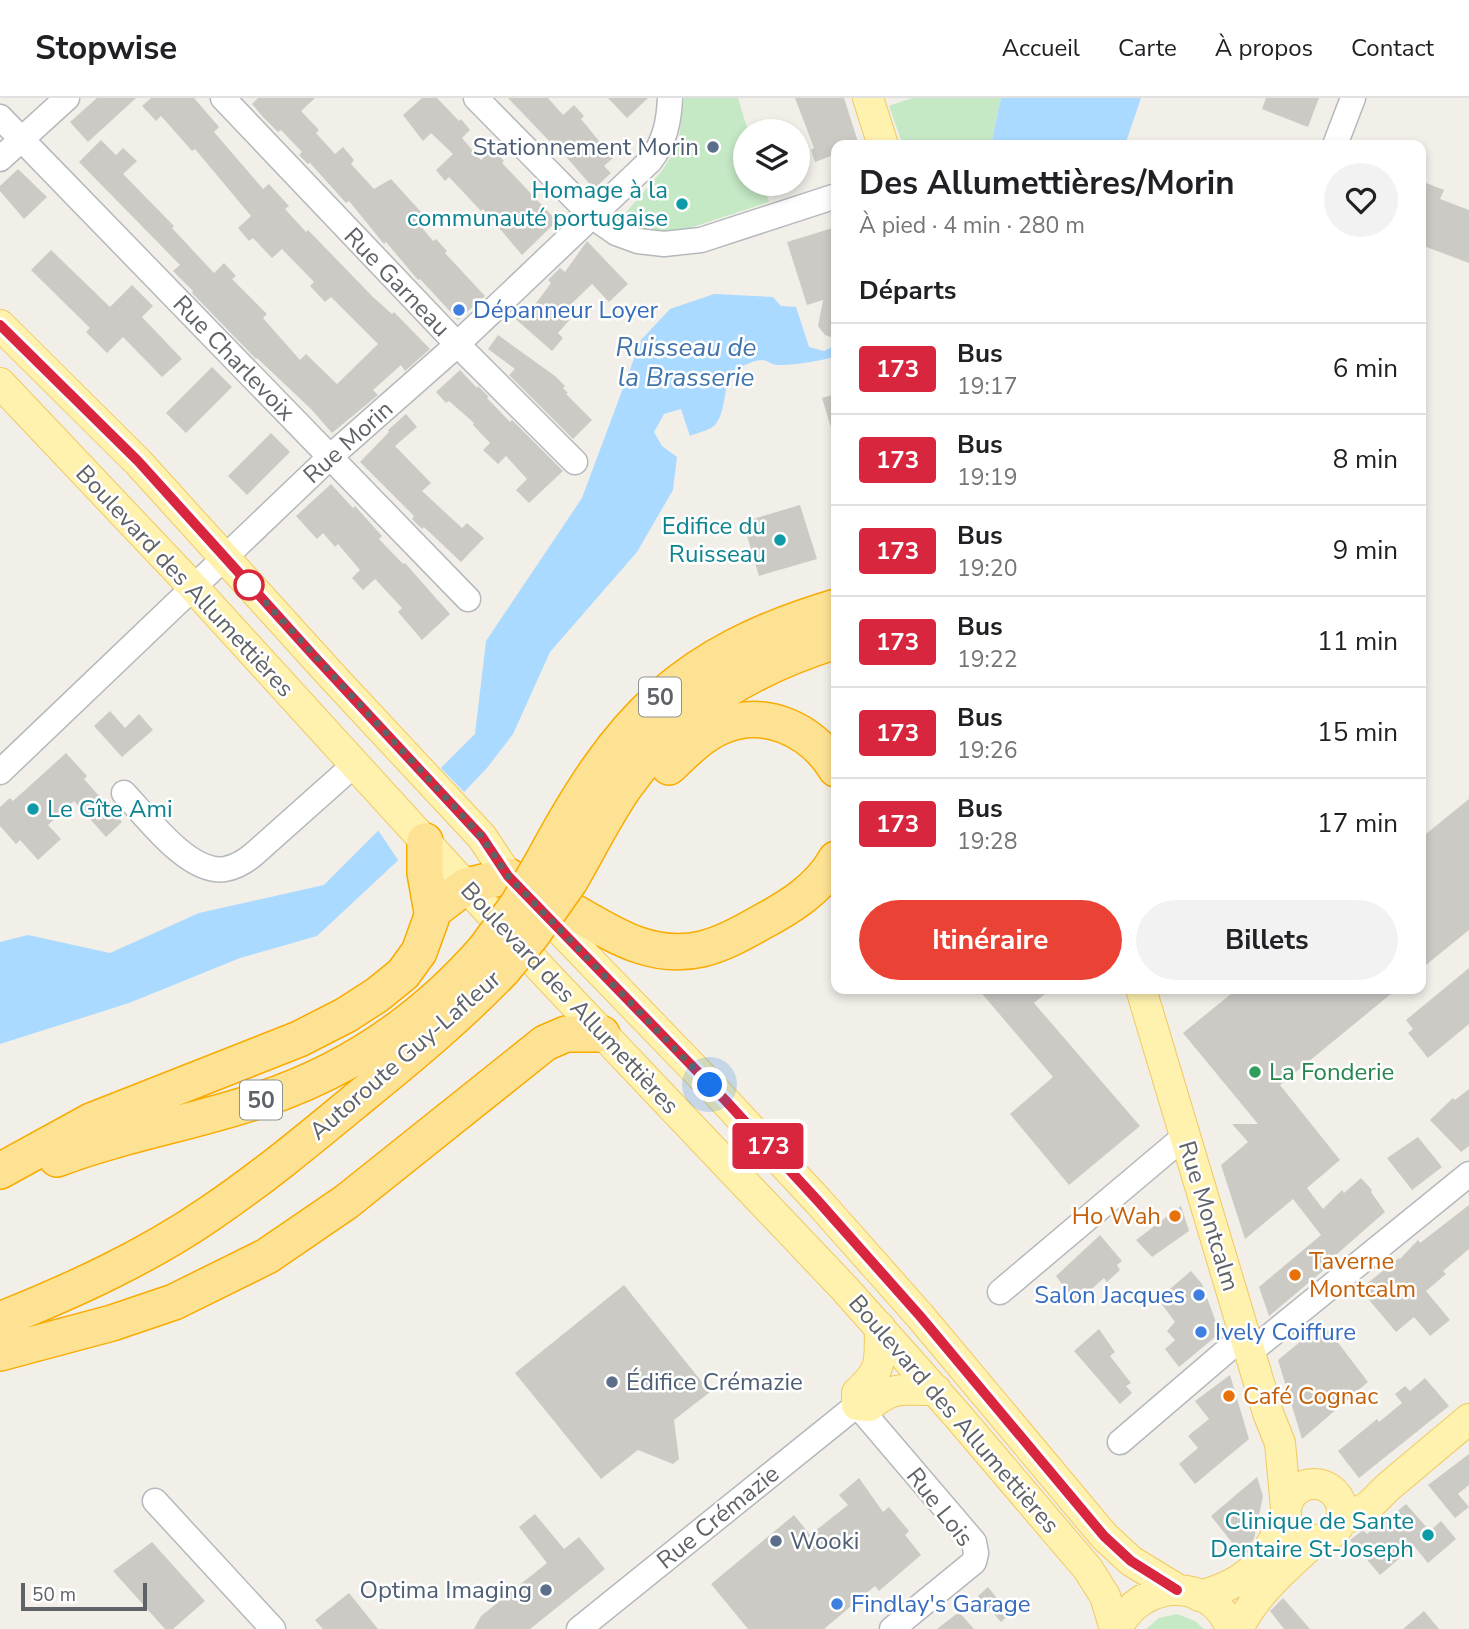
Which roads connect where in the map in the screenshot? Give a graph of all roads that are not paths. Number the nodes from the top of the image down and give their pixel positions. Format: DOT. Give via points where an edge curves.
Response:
graph roads {
  1 [pos="67,98"];
  2 [pos="223,98"];
  3 [pos="476,98"];
  4 [pos="670,98"];
  5 [pos="868,98"];
  6 [pos="1353,98"];
  7 [pos="0,117"];
  8 [pos="21,139"];
  9 [pos="881,140"];
  10 [pos="1337,140"];
  11 [pos="0,159"];
  12 [pos="831,198"];
  13 [pos="593,217"];
  14 [pos="0,325"];
  15 [pos="457,344"];
  16 [pos="0,383"];
  17 [pos="331,456"];
  18 [pos="575,461"];
  19 [pos="225,558"];
  20 [pos="194,588"];
  21 [pos="468,599"];
  22 [pos="831,609"];
  23 [pos="831,643"];
  24 [pos="831,762"];
  25 [pos="354,765"];
  26 [pos="0,772"];
  27 [pos="124,793"];
  28 [pos="428,852"];
  29 [pos="831,866"];
  30 [pos="578,867"];
  31 [pos="508,876"];
  32 [pos="466,886"];
  33 [pos="432,912"];
  34 [pos="495,959"];
  35 [pos="1142,994"];
  36 [pos="603,1034"];
  37 [pos="1185,1136"];
  38 [pos="0,1171"];
  39 [pos="1469,1174"];
  40 [pos="0,1182"];
  41 [pos="1000,1292"];
  42 [pos="0,1320"];
  43 [pos="880,1327"];
  44 [pos="1247,1343"];
  45 [pos="0,1353"];
  46 [pos="936,1390"];
  47 [pos="857,1405"];
  48 [pos="1469,1419"];
  49 [pos="1120,1441"];
  50 [pos="1280,1443"];
  51 [pos="1324,1486"];
  52 [pos="1388,1487"];
  53 [pos="155,1501"];
  54 [pos="1286,1512"];
  55 [pos="1340,1521"];
  56 [pos="1316,1540"];
  57 [pos="1188,1592"];
  58 [pos="273,1629"];
  59 [pos="579,1629"];
  60 [pos="892,1629"];
  61 [pos="1116,1629"];
  62 [pos="1231,1629"];
  63 [pos="1238,1629"];
  1 -- 8 [label="street"];
  2 -- 15 [label="street, Rue Garneau"];
  3 -- 13 [label="street"];
  4 -- 13 [label="street, Rue Morin" via="667,128 657,152"];
  5 -- 9 [label="main road"];
  6 -- 10 [label="street"];
  7 -- 8 [label="street, Rue Charlevoix"];
  8 -- 11 [label="street"];
  8 -- 17 [label="street, Rue Charlevoix"];
  12 -- 13 [label="street" via="679,243 638,241"];
  13 -- 15 [label="street, Rue Morin"];
  14 -- 19 [label="main road, Boulevard des Allumettières" via="138,461"];
  15 -- 17 [label="street, Rue Morin"];
  15 -- 18 [label="street, Rue Garneau"];
  16 -- 20 [label="main road, Boulevard des Allumettières"];
  17 -- 19 [label="street, Rue Morin"];
  17 -- 21 [label="street, Rue Charlevoix"];
  19 -- 20 [label="street, Rue Morin"];
  19 -- 31 [label="main road, Boulevard des Allumettières" via="482,837"];
  20 -- 25 [label="main road, Boulevard des Allumettières"];
  20 -- 26 [label="street, Rue Morin"];
  22 -- 34 [label="highway, Autoroute Guy-Lafleur / 50, bridge" via="755,635 712,659 671,687 637,720 607,754 573,806 518,904"];
  23 -- 30 [label="highway, Autoroute Guy-Lafleur / 50" via="760,669 696,711 625,787"];
  24 -- 30 [label="highway" via="819,746 791,727 760,719 729,724 684,753"];
  25 -- 27 [label="street" via="254,854 225,869 184,855"];
  25 -- 28 [label="main road, Boulevard des Allumettières"];
  28 -- 32 [label="main road, Boulevard des Allumettières"];
  28 -- 33 [label="highway" via="426,884"];
  29 -- 31 [label="highway" via="816,886 783,910 729,940 685,951 629,943"];
  30 -- 34 [label="highway, Autoroute Guy-Lafleur / 50, bridge" via="538,928"];
  31 -- 32 [label="highway"];
  31 -- 57 [label="main road, Boulevard des Allumettières" via="818,1201 1104,1536 1131,1561"];
  32 -- 33 [label="highway"];
  32 -- 36 [label="main road, Boulevard des Allumettières"];
  33 -- 38 [label="highway" via="410,965 358,1008 299,1039 91,1121"];
  34 -- 40 [label="highway, Autoroute Guy-Lafleur / 50" via="360,1056 311,1081 245,1105 93,1146"];
  34 -- 42 [label="highway, Autoroute Guy-Lafleur / 50" via="455,1018 284,1160 217,1209 117,1268"];
  35 -- 37 [label="main road, Rue Montcalm"];
  36 -- 43 [label="main road, Boulevard des Allumettières"];
  36 -- 45 [label="highway" via="566,1034 545,1043 346,1202 243,1269 132,1317"];
  37 -- 41 [label="street"];
  37 -- 44 [label="main road, Rue Montcalm"];
  39 -- 44 [label="street"];
  43 -- 46 [label="main road, Boulevard des Allumettières"];
  43 -- 47 [label="main road" via="878,1369 857,1393"];
  44 -- 49 [label="street"];
  44 -- 50 [label="main road, Rue Montcalm"];
  46 -- 47 [label="main road" via="892,1391 869,1406"];
  46 -- 61 [label="main road, Boulevard des Allumettières" via="1093,1575"];
  47 -- 59 [label="street, Rue Crémazie"];
  47 -- 60 [label="street, Rue Lois" via="974,1542 976,1553 967,1569"];
  48 -- 52 [label="main road"];
  50 -- 51 [label="main road, Rue Montcalm"];
  50 -- 54 [label="main road, Rue Montcalm"];
  51 -- 52 [label="main road" via="1354,1492"];
  51 -- 54 [label="main road" via="1294,1492"];
  51 -- 55 [label="main road" via="1338,1499"];
  52 -- 55 [label="main road" via="1369,1506"];
  53 -- 58 [label="street"];
  54 -- 56 [label="main road" via="1294,1531"];
  54 -- 57 [label="main road" via="1268,1551 1249,1573 1225,1589"];
  55 -- 56 [label="main road" via="1331,1534"];
  56 -- 63 [label="main road" via="1271,1581"];
  57 -- 61 [label="main road" via="1152,1593 1130,1608"];
  57 -- 62 [label="main road, Boulevard des Allumettières" via="1221,1611"];
}
